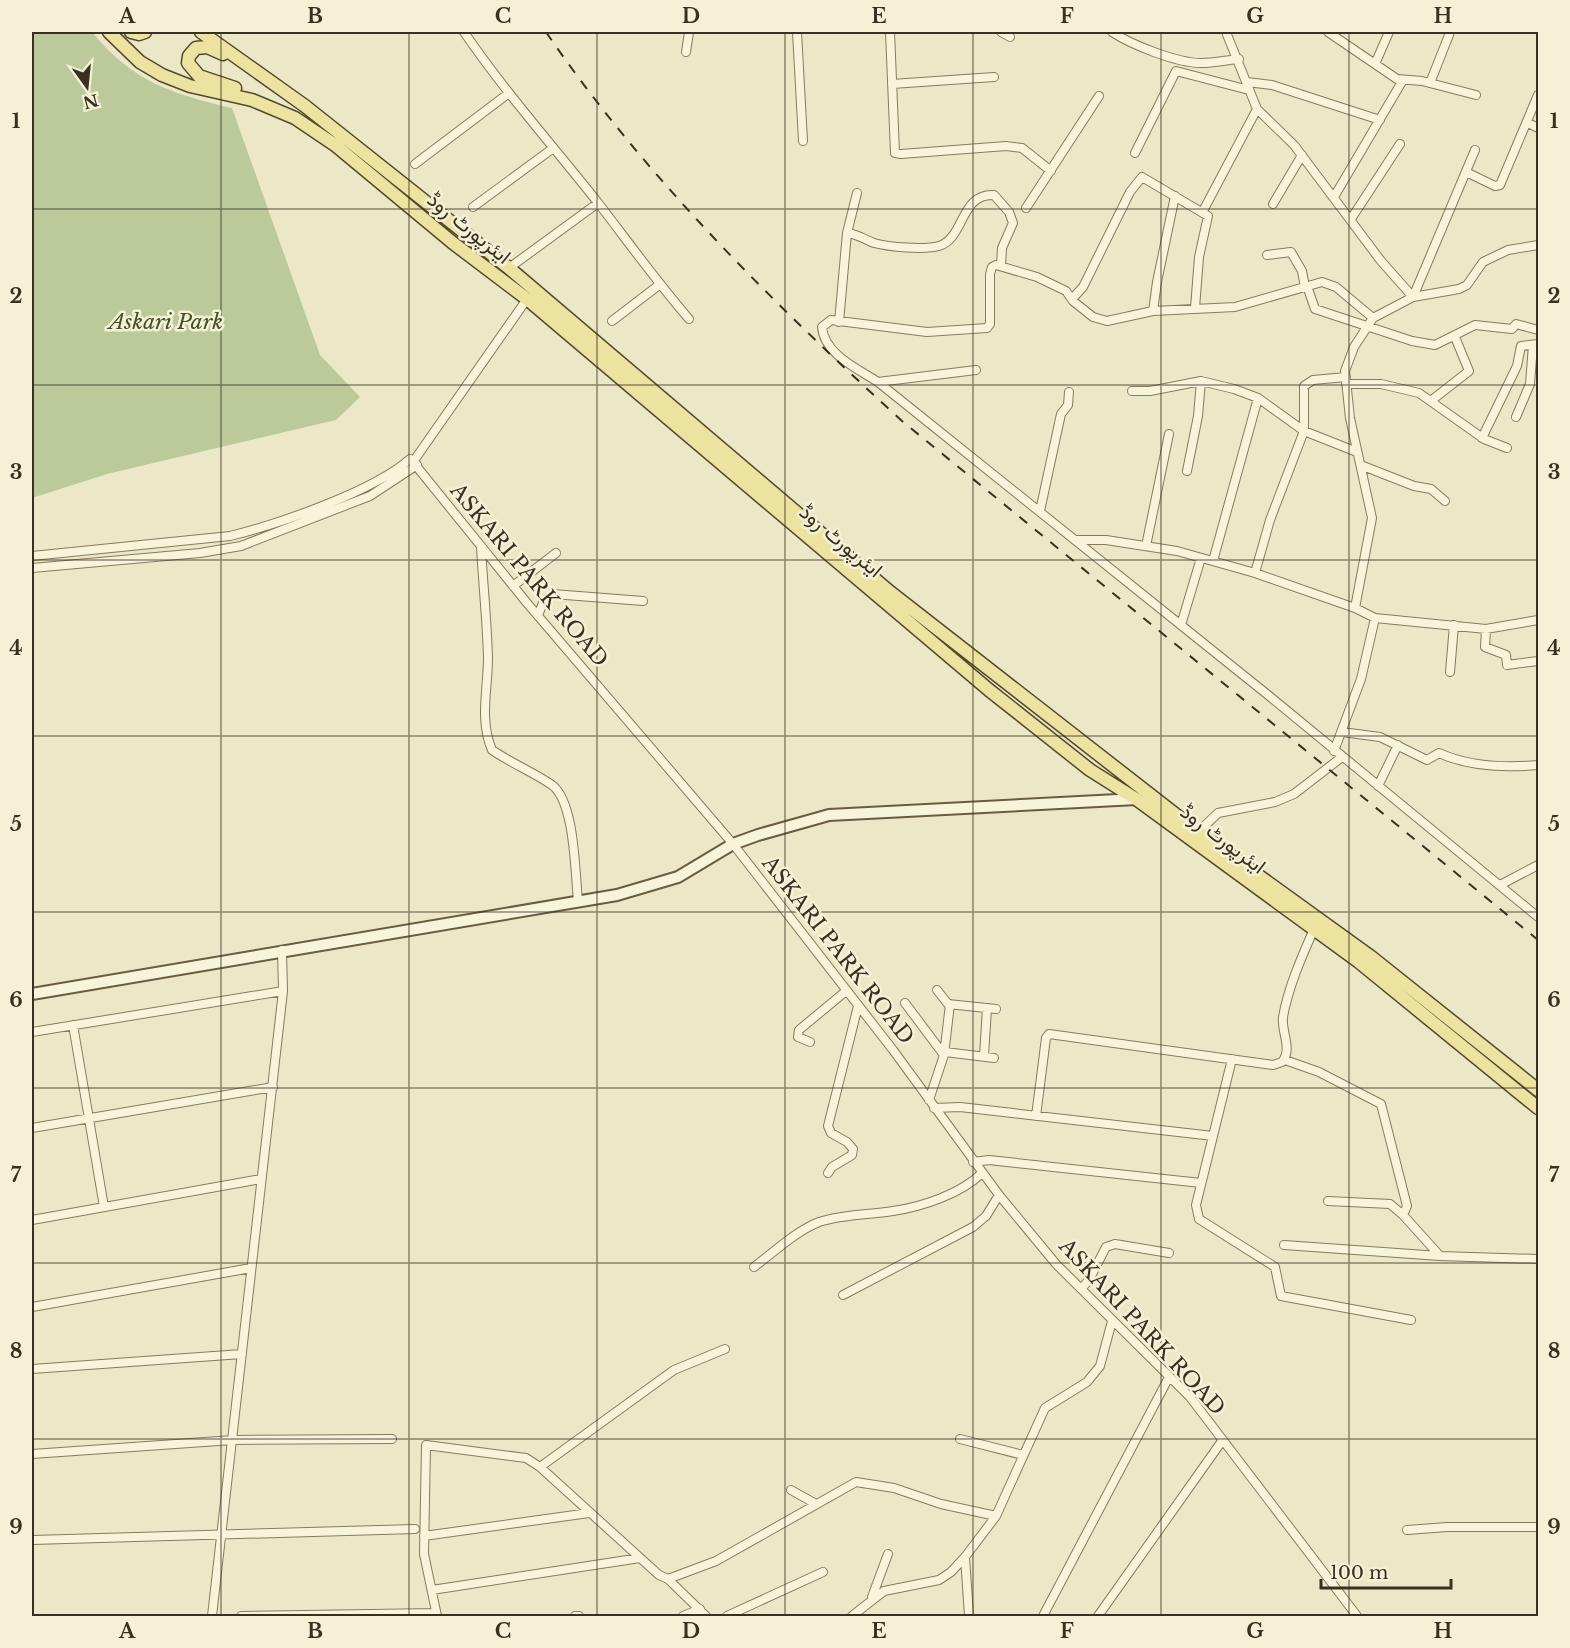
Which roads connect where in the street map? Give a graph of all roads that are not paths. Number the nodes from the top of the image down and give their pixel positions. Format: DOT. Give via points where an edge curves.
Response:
graph roads {
  1 [pos="109,32"];
  2 [pos="131,32"];
  3 [pos="145,32"];
  4 [pos="201,32"];
  5 [pos="464,32"];
  6 [pos="689,32"];
  7 [pos="797,32"];
  8 [pos="890,32"];
  9 [pos="1001,32"];
  10 [pos="1112,32"];
  11 [pos="1226,32"];
  12 [pos="1328,32"];
  13 [pos="1389,32"];
  14 [pos="1449,35"];
  15 [pos="1010,37"];
  16 [pos="686,52"];
  17 [pos="1239,59"];
  18 [pos="247,64"];
  19 [pos="1375,64"];
  20 [pos="994,77"];
  21 [pos="1403,80"];
  22 [pos="1430,83"];
  23 [pos="892,84"];
  24 [pos="1248,86"];
  25 [pos="509,93"];
  26 [pos="1476,95"];
  27 [pos="1539,95"];
  28 [pos="1099,96"];
  29 [pos="267,106"];
  30 [pos="1257,109"];
  31 [pos="1380,120"];
  32 [pos="1528,123"];
  33 [pos="1539,128"];
  34 [pos="803,141"];
  35 [pos="1400,144"];
  36 [pos="552,149"];
  37 [pos="1475,150"];
  38 [pos="1135,153"];
  39 [pos="1302,155"];
  40 [pos="415,164"];
  41 [pos="1051,171"];
  42 [pos="1466,172"];
  43 [pos="857,193"];
  44 [pos="1175,196"];
  45 [pos="1334,197"];
  46 [pos="598,203"];
  47 [pos="1273,204"];
  48 [pos="473,207"];
  49 [pos="1026,208"];
  50 [pos="1203,211"];
  51 [pos="1351,219"];
  52 [pos="847,233"];
  53 [pos="1539,245"];
  54 [pos="1267,255"];
  55 [pos="1001,266"];
  56 [pos="509,267"];
  57 [pos="659,285"];
  58 [pos="1306,287"];
  59 [pos="1413,297"];
  60 [pos="527,299"];
  61 [pos="1072,299"];
  62 [pos="1195,308"];
  63 [pos="1153,311"];
  64 [pos="689,319"];
  65 [pos="612,321"];
  66 [pos="839,322"];
  67 [pos="1371,322"];
  68 [pos="1539,330"];
  69 [pos="1455,337"];
  70 [pos="1536,344"];
  71 [pos="976,369"];
  72 [pos="1346,380"];
  73 [pos="1201,381"];
  74 [pos="878,382"];
  75 [pos="1132,391"];
  76 [pos="1069,392"];
  77 [pos="1258,398"];
  78 [pos="1432,400"];
  79 [pos="1516,417"];
  80 [pos="1304,431"];
  81 [pos="1169,434"];
  82 [pos="1482,438"];
  83 [pos="1507,448"];
  84 [pos="1357,452"];
  85 [pos="413,462"];
  86 [pos="1363,466"];
  87 [pos="1186,471"];
  88 [pos="1445,501"];
  89 [pos="1040,512"];
  90 [pos="1076,540"];
  91 [pos="481,546"];
  92 [pos="1146,546"];
  93 [pos="556,553"];
  94 [pos="32,556"];
  95 [pos="1201,558"];
  96 [pos="1213,561"];
  97 [pos="32,568"];
  98 [pos="1255,573"];
  99 [pos="513,586"];
  100 [pos="644,600"];
  101 [pos="1355,608"];
  102 [pos="538,615"];
  103 [pos="1375,618"];
  104 [pos="1539,620"];
  105 [pos="1181,625"];
  106 [pos="1454,625"];
  107 [pos="1486,629"];
  108 [pos="1539,661"];
  109 [pos="1450,672"];
  110 [pos="1342,732"];
  111 [pos="1398,745"];
  112 [pos="1334,751"];
  113 [pos="1342,757"];
  114 [pos="1539,765"];
  115 [pos="1378,786"];
  116 [pos="1155,796"];
  117 [pos="1136,799"];
  118 [pos="1198,832"];
  119 [pos="734,844"];
  120 [pos="1539,865"];
  121 [pos="1500,885"];
  122 [pos="578,901"];
  123 [pos="1539,917"];
  124 [pos="1314,929"];
  125 [pos="282,950"];
  126 [pos="937,990"];
  127 [pos="283,991"];
  128 [pos="846,991"];
  129 [pos="32,994"];
  130 [pos="905,1003"];
  131 [pos="950,1004"];
  132 [pos="858,1006"];
  133 [pos="987,1008"];
  134 [pos="996,1009"];
  135 [pos="73,1025"];
  136 [pos="32,1032"];
  137 [pos="810,1042"];
  138 [pos="944,1054"];
  139 [pos="984,1056"];
  140 [pos="994,1058"];
  141 [pos="1232,1059"];
  142 [pos="1285,1060"];
  143 [pos="273,1087"];
  144 [pos="1539,1090"];
  145 [pos="929,1100"];
  146 [pos="934,1108"];
  147 [pos="1539,1108"];
  148 [pos="1036,1116"];
  149 [pos="89,1118"];
  150 [pos="32,1128"];
  151 [pos="1213,1136"];
  152 [pos="973,1162"];
  153 [pos="828,1173"];
  154 [pos="982,1173"];
  155 [pos="261,1179"];
  156 [pos="1201,1183"];
  157 [pos="999,1196"];
  158 [pos="1328,1201"];
  159 [pos="104,1207"];
  160 [pos="1403,1215"];
  161 [pos="32,1220"];
  162 [pos="1284,1245"];
  163 [pos="1169,1253"];
  164 [pos="1440,1256"];
  165 [pos="1539,1259"];
  166 [pos="754,1267"];
  167 [pos="251,1268"];
  168 [pos="1081,1289"];
  169 [pos="843,1295"];
  170 [pos="32,1307"];
  171 [pos="1411,1320"];
  172 [pos="1112,1321"];
  173 [pos="725,1349"];
  174 [pos="242,1354"];
  175 [pos="32,1369"];
  176 [pos="1169,1377"];
  177 [pos="392,1439"];
  178 [pos="960,1439"];
  179 [pos="233,1440"];
  180 [pos="1222,1441"];
  181 [pos="32,1454"];
  182 [pos="1023,1455"];
  183 [pos="540,1467"];
  184 [pos="791,1490"];
  185 [pos="816,1504"];
  186 [pos="589,1513"];
  187 [pos="996,1516"];
  188 [pos="1539,1527"];
  189 [pos="415,1529"];
  190 [pos="1407,1530"];
  191 [pos="222,1536"];
  192 [pos="424,1536"];
  193 [pos="32,1540"];
  194 [pos="888,1554"];
  195 [pos="965,1557"];
  196 [pos="639,1558"];
  197 [pos="823,1572"];
  198 [pos="668,1579"];
  199 [pos="432,1590"];
  200 [pos="872,1599"];
  201 [pos="700,1609"];
  202 [pos="436,1615"];
  203 [pos="212,1617"];
  204 [pos="241,1617"];
  205 [pos="683,1617"];
  206 [pos="706,1617"];
  207 [pos="727,1617"];
  208 [pos="852,1617"];
  209 [pos="969,1617"];
  210 [pos="1043,1617"];
  211 [pos="1098,1617"];
  212 [pos="1357,1617"];
  1 -- 29 [label="main road, ایئرپورٹ روڈ" via="140,62 162,75"];
  2 -- 3 [label="main road"];
  4 -- 18 [label="main road, ایئرپورٹ روڈ"];
  5 -- 25 [label="street"];
  6 -- 16 [label="street"];
  7 -- 34 [label="street"];
  8 -- 23 [label="street"];
  9 -- 15 [label="street"];
  10 -- 17 [label="street" via="1180,59 1200,63"];
  11 -- 17 [label="street"];
  12 -- 19 [label="street"];
  13 -- 19 [label="street"];
  14 -- 22 [label="street"];
  17 -- 24 [label="street"];
  18 -- 29 [label="main road" via="202,47 191,51 188,59 189,68 199,76 257,97"];
  18 -- 56 [label="main road, ایئرپورٹ روڈ"];
  19 -- 21 [label="street"];
  20 -- 23 [label="street"];
  21 -- 22 [label="street"];
  21 -- 31 [label="street"];
  22 -- 26 [label="street"];
  23 -- 41 [label="street" via="896,153 1006,146 1022,148"];
  24 -- 30 [label="street"];
  24 -- 31 [label="street" via="1272,85"];
  24 -- 38 [label="street" via="1176,70"];
  25 -- 36 [label="street"];
  25 -- 40 [label="street"];
  27 -- 32 [label="street"];
  28 -- 41 [label="street"];
  29 -- 60 [label="main road, ایئرپورٹ روڈ" via="295,118 335,145"];
  30 -- 39 [label="street"];
  30 -- 50 [label="street"];
  31 -- 45 [label="street"];
  32 -- 33 [label="street"];
  32 -- 42 [label="street" via="1500,185"];
  35 -- 51 [label="street"];
  36 -- 46 [label="street"];
  36 -- 48 [label="street"];
  37 -- 42 [label="street"];
  39 -- 45 [label="street"];
  39 -- 47 [label="street"];
  41 -- 49 [label="street"];
  42 -- 59 [label="street"];
  43 -- 52 [label="street"];
  44 -- 50 [label="street"];
  44 -- 61 [label="street" via="1142,177 1138,180 1083,287"];
  44 -- 63 [label="street"];
  45 -- 51 [label="street"];
  46 -- 56 [label="street"];
  46 -- 57 [label="street"];
  50 -- 62 [label="street" via="1208,216 1199,257"];
  51 -- 59 [label="street"];
  52 -- 55 [label="street" via="897,247 938,246 951,236 973,201 994,195 1013,223 1002,248"];
  52 -- 66 [label="street"];
  53 -- 59 [label="street" via="1508,250 1483,262 1459,290"];
  54 -- 58 [label="street" via="1291,252"];
  55 -- 61 [label="street" via="1037,277 1066,291"];
  55 -- 66 [label="street" via="992,267 990,274 987,328 927,332"];
  56 -- 116 [label="main road, ایئرپورٹ روڈ" via="890,592"];
  57 -- 64 [label="street"];
  57 -- 65 [label="street"];
  58 -- 62 [label="street" via="1235,307"];
  58 -- 67 [label="street" via="1322,282 1336,287"];
  58 -- 67 [label="street" via="1315,309"];
  59 -- 67 [label="street"];
  60 -- 85 [label="street"];
  60 -- 117 [label="main road, ایئرپورٹ روڈ" via="989,690 1090,770"];
  61 -- 63 [label="street" via="1094,317 1107,321"];
  62 -- 63 [label="street"];
  66 -- 74 [label="street" via="831,320 822,327 827,343"];
  67 -- 69 [label="street" via="1412,341 1435,345"];
  67 -- 72 [label="street" via="1354,347 1345,371"];
  68 -- 69 [label="street" via="1515,324 1512,329 1475,325"];
  69 -- 78 [label="street" via="1469,371"];
  70 -- 79 [label="street" via="1530,384"];
  70 -- 82 [label="street" via="1521,346 1515,370"];
  71 -- 74 [label="street"];
  72 -- 78 [label="street" via="1419,393"];
  72 -- 80 [label="street" via="1307,382"];
  72 -- 84 [label="street"];
  73 -- 75 [label="street"];
  73 -- 77 [label="street"];
  73 -- 87 [label="street"];
  74 -- 89 [label="street"];
  76 -- 89 [label="street" via="1068,405 1060,414"];
  77 -- 80 [label="street"];
  77 -- 96 [label="street"];
  78 -- 82 [label="street"];
  80 -- 84 [label="street"];
  80 -- 98 [label="street" via="1270,520"];
  81 -- 92 [label="street"];
  82 -- 83 [label="street"];
  84 -- 86 [label="street"];
  85 -- 91 [label="street, ASKARI PARK ROAD"];
  85 -- 94 [label="street" via="362,489 253,530 210,540"];
  85 -- 97 [label="street" via="370,496 241,546"];
  86 -- 88 [label="street" via="1431,489"];
  86 -- 101 [label="street" via="1372,518"];
  89 -- 90 [label="street"];
  90 -- 92 [label="street"];
  90 -- 105 [label="street"];
  91 -- 99 [label="street, ASKARI PARK ROAD"];
  91 -- 122 [label="street" via="488,659 484,718 488,740 492,750 554,787 564,801 570,822"];
  92 -- 95 [label="street"];
  93 -- 99 [label="street"];
  95 -- 96 [label="street"];
  95 -- 105 [label="street"];
  96 -- 98 [label="street"];
  98 -- 101 [label="street"];
  99 -- 102 [label="street, ASKARI PARK ROAD"];
  100 -- 102 [label="street" via="553,594"];
  101 -- 103 [label="street"];
  102 -- 119 [label="street, ASKARI PARK ROAD"];
  103 -- 106 [label="street"];
  103 -- 110 [label="street" via="1361,679"];
  104 -- 107 [label="street"];
  105 -- 112 [label="street"];
  106 -- 107 [label="street"];
  106 -- 109 [label="street"];
  107 -- 108 [label="street" via="1485,647 1506,656 1508,665"];
  110 -- 111 [label="street" via="1371,735"];
  110 -- 112 [label="street"];
  111 -- 114 [label="street" via="1427,760 1439,753 1482,765"];
  111 -- 115 [label="street"];
  112 -- 113 [label="street"];
  113 -- 115 [label="street"];
  113 -- 118 [label="street" via="1294,794 1275,802 1218,813"];
  115 -- 121 [label="street"];
  116 -- 117 [label="street"];
  116 -- 118 [label="main road, ایئرپورٹ روڈ"];
  117 -- 119 [label="street" via="830,815"];
  117 -- 124 [label="main road, ایئرپورٹ روڈ"];
  118 -- 144 [label="main road, ایئرپورٹ روڈ" via="1370,956"];
  119 -- 122 [label="street" via="678,877 617,895"];
  119 -- 128 [label="street, ASKARI PARK ROAD"];
  120 -- 121 [label="street"];
  121 -- 123 [label="street"];
  122 -- 125 [label="street"];
  124 -- 142 [label="street" via="1284,1016"];
  124 -- 147 [label="main road, ایئرپورٹ روڈ"];
  125 -- 127 [label="street"];
  125 -- 129 [label="street"];
  126 -- 131 [label="street"];
  127 -- 135 [label="street"];
  127 -- 143 [label="street"];
  128 -- 132 [label="street, ASKARI PARK ROAD"];
  128 -- 137 [label="street" via="799,1030 798,1036"];
  130 -- 138 [label="street"];
  131 -- 133 [label="street"];
  131 -- 138 [label="street"];
  132 -- 145 [label="street, ASKARI PARK ROAD"];
  132 -- 153 [label="street" via="828,1126 831,1133 848,1142 852,1155"];
  133 -- 134 [label="street"];
  133 -- 139 [label="street"];
  135 -- 136 [label="street"];
  135 -- 149 [label="street"];
  138 -- 139 [label="street"];
  138 -- 145 [label="street"];
  139 -- 140 [label="street"];
  141 -- 142 [label="street" via="1274,1065"];
  141 -- 148 [label="street" via="1049,1035"];
  141 -- 151 [label="street"];
  142 -- 160 [label="street" via="1319,1071 1381,1104 1407,1206"];
  143 -- 149 [label="street"];
  143 -- 155 [label="street"];
  145 -- 146 [label="street, ASKARI PARK ROAD"];
  146 -- 148 [label="street" via="960,1107"];
  146 -- 152 [label="street, ASKARI PARK ROAD"];
  148 -- 151 [label="street"];
  149 -- 150 [label="street"];
  149 -- 159 [label="street"];
  151 -- 156 [label="street"];
  152 -- 154 [label="street, ASKARI PARK ROAD"];
  152 -- 156 [label="street" via="989,1160"];
  154 -- 157 [label="street, ASKARI PARK ROAD"];
  154 -- 166 [label="street" via="962,1188 919,1205 817,1223"];
  155 -- 159 [label="street"];
  155 -- 167 [label="street"];
  156 -- 171 [label="street" via="1196,1209 1199,1219 1275,1267 1281,1296"];
  157 -- 168 [label="street, ASKARI PARK ROAD"];
  157 -- 169 [label="street" via="973,1227"];
  158 -- 160 [label="street" via="1390,1204"];
  159 -- 161 [label="street"];
  160 -- 164 [label="street"];
  162 -- 164 [label="street"];
  163 -- 168 [label="street" via="1106,1246"];
  164 -- 165 [label="street"];
  167 -- 170 [label="street"];
  167 -- 174 [label="street"];
  168 -- 172 [label="street, ASKARI PARK ROAD"];
  172 -- 176 [label="street, ASKARI PARK ROAD"];
  172 -- 182 [label="street" via="1100,1366 1087,1382 1045,1408"];
  173 -- 183 [label="street" via="674,1370"];
  174 -- 175 [label="street"];
  174 -- 179 [label="street"];
  176 -- 180 [label="street, ASKARI PARK ROAD" via="1190,1397"];
  176 -- 210 [label="street"];
  177 -- 179 [label="street"];
  178 -- 182 [label="street"];
  179 -- 181 [label="street"];
  179 -- 191 [label="street"];
  180 -- 211 [label="street"];
  180 -- 212 [label="street, ASKARI PARK ROAD"];
  182 -- 187 [label="street"];
  183 -- 186 [label="street"];
  183 -- 192 [label="street" via="526,1458 426,1445"];
  184 -- 185 [label="street"];
  185 -- 187 [label="street" via="856,1482 894,1488"];
  185 -- 198 [label="street" via="716,1561"];
  186 -- 192 [label="street"];
  186 -- 196 [label="street"];
  187 -- 195 [label="street"];
  188 -- 190 [label="street"];
  189 -- 191 [label="street"];
  191 -- 193 [label="street"];
  191 -- 203 [label="street"];
  192 -- 199 [label="street"];
  194 -- 200 [label="street"];
  195 -- 200 [label="street" via="939,1580 895,1588"];
  195 -- 209 [label="street"];
  196 -- 198 [label="street"];
  196 -- 199 [label="street"];
  197 -- 207 [label="street"];
  198 -- 201 [label="street"];
  199 -- 202 [label="street"];
  200 -- 208 [label="street"];
  201 -- 205 [label="street"];
  201 -- 206 [label="street"];
  202 -- 204 [label="street"];
}
